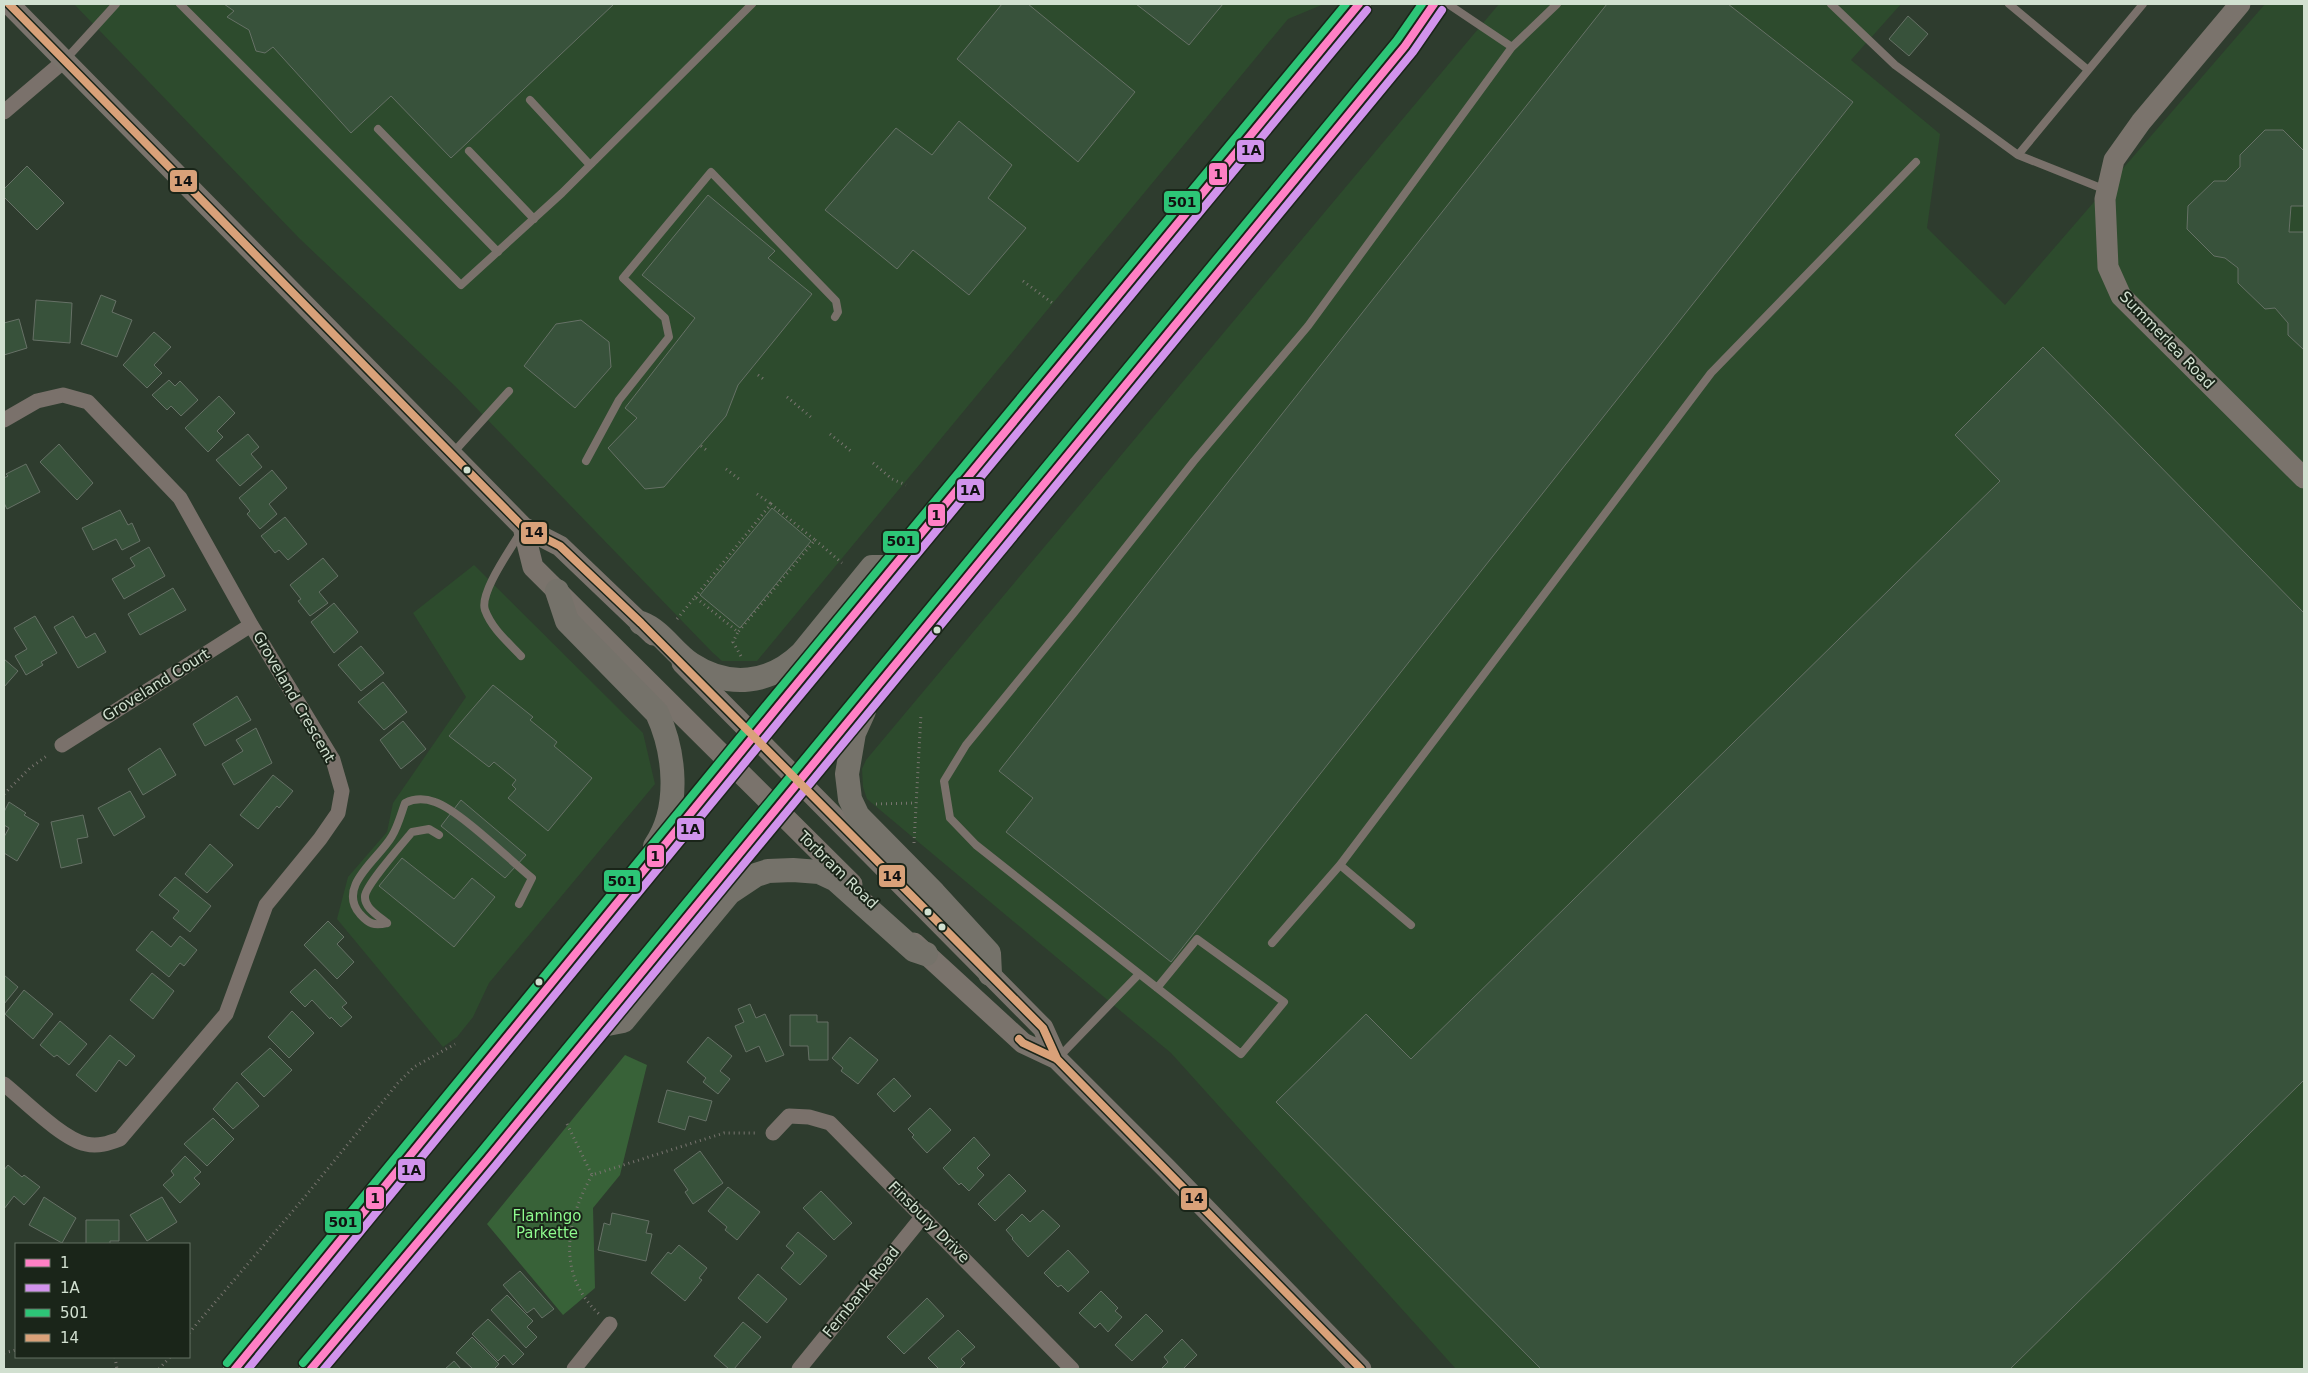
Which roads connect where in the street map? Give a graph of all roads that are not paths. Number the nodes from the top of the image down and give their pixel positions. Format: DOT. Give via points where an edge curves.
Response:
graph roads {
  1 [pos="9,4"];
  2 [pos="116,4"];
  3 [pos="180,4"];
  4 [pos="752,4"];
  5 [pos="1359,4"];
  6 [pos="1434,4"];
  7 [pos="1448,4"];
  8 [pos="1557,4"];
  9 [pos="1831,4"];
  10 [pos="2009,4"];
  11 [pos="2143,4"];
  12 [pos="2240,4"];
  13 [pos="1512,47"];
  14 [pos="64,61"];
  15 [pos="2088,70"];
  16 [pos="530,100"];
  17 [pos="4,112"];
  18 [pos="378,129"];
  19 [pos="469,151"];
  20 [pos="2018,155"];
  21 [pos="1916,162"];
  22 [pos="590,165"];
  23 [pos="2107,191"];
  24 [pos="534,219"];
  25 [pos="498,252"];
  26 [pos="834,317"];
  27 [pos="509,391"];
  28 [pos="4,420"];
  29 [pos="451,455"];
  30 [pos="586,461"];
  31 [pos="2304,478"];
  32 [pos="523,527"];
  33 [pos="894,567"];
  34 [pos="557,591"];
  35 [pos="641,623"];
  36 [pos="251,625"];
  37 [pos="914,639"];
  38 [pos="522,656"];
  39 [pos="755,736"];
  40 [pos="62,745"];
  41 [pos="731,765"];
  42 [pos="798,780"];
  43 [pos="775,809"];
  44 [pos="439,835"];
  45 [pos="1340,865"];
  46 [pos="519,904"];
  47 [pos="614,908"];
  48 [pos="1411,925"];
  49 [pos="1272,943"];
  50 [pos="926,954"];
  51 [pos="990,974"];
  52 [pos="1139,974"];
  53 [pos="1157,988"];
  54 [pos="597,1026"];
  55 [pos="1057,1059"];
  56 [pos="4,1084"];
  57 [pos="773,1132"];
  58 [pos="923,1216"];
  59 [pos="610,1324"];
  60 [pos="235,1369"];
  61 [pos="311,1369"];
  62 [pos="574,1369"];
  63 [pos="799,1369"];
  64 [pos="1072,1369"];
  65 [pos="1361,1369"];
  1 -- 14 [label="main road, Torbram Road"];
  2 -- 14 [label="lane"];
  3 -- 25 [label="lane" via="461,286"];
  4 -- 22 [label="lane"];
  5 -- 33 [label="main road"];
  6 -- 37 [label="main road" via="1405,46"];
  7 -- 13 [label="lane"];
  8 -- 13 [label="lane"];
  9 -- 20 [label="lane" via="1895,65"];
  10 -- 15 [label="lane"];
  11 -- 15 [label="lane"];
  12 -- 23 [label="main road, Summerlea Road" via="2114,160"];
  13 -- 52 [label="lane" via="1308,326 1194,461 966,745 944,782 950,818 976,845"];
  14 -- 17 [label="street"];
  14 -- 29 [label="main road, Torbram Road"];
  15 -- 20 [label="lane"];
  16 -- 22 [label="lane"];
  18 -- 25 [label="lane"];
  19 -- 24 [label="lane"];
  20 -- 23 [label="lane"];
  21 -- 45 [label="lane" via="1711,373"];
  22 -- 24 [label="lane"];
  23 -- 31 [label="main road, Summerlea Road" via="2108,267 2121,296"];
  24 -- 25 [label="lane"];
  26 -- 30 [label="lane" via="838,312 836,301 711,172 623,278 665,318 669,337 619,400"];
  27 -- 29 [label="lane"];
  28 -- 36 [label="street, Groveland Crescent" via="37,401 63,395 88,402 180,498"];
  29 -- 32 [label="main road, Torbram Road"];
  32 -- 34 [label="main road, Torbram Road" via="533,567"];
  32 -- 35 [label="main road, Torbram Road" via="560,546"];
  32 -- 38 [label="lane" via="487,588 484,608 494,626"];
  33 -- 35 [label="main road" via="872,567 802,653 774,674 758,679 718,677 690,664 653,628"];
  33 -- 39 [label="main road"];
  34 -- 41 [label="main road, Torbram Road"];
  34 -- 47 [label="main road" via="567,622 657,713 666,732 672,772 665,824 659,839 616,896"];
  35 -- 39 [label="main road, Torbram Road"];
  36 -- 40 [label="street, Groveland Court"];
  36 -- 56 [label="street, Groveland Crescent" via="332,760 342,791 338,813 266,905 226,1014 120,1139 103,1145 86,1144 67,1136"];
  37 -- 42 [label="main road"];
  37 -- 51 [label="main road" via="907,657 861,715 854,733 847,774 850,798 858,816 989,953"];
  39 -- 41 [label="main road"];
  39 -- 42 [label="main road, Torbram Road"];
  41 -- 43 [label="main road, Torbram Road"];
  41 -- 47 [label="main road"];
  42 -- 43 [label="main road"];
  42 -- 51 [label="main road, Torbram Road"];
  43 -- 50 [label="main road, Torbram Road"];
  43 -- 54 [label="main road"];
  44 -- 46 [label="lane" via="429,829 412,832 365,896 368,907 387,923 368,923 355,908 353,891 363,872 392,836 405,803 419,798 436,802 461,818 532,878"];
  45 -- 48 [label="lane"];
  45 -- 49 [label="lane"];
  47 -- 60 [label="main road"];
  50 -- 54 [label="main road" via="914,950 836,880 819,872 768,871 729,893 623,1021"];
  50 -- 55 [label="main road, Torbram Road" via="1024,1043"];
  51 -- 55 [label="main road, Torbram Road" via="1043,1028"];
  52 -- 53 [label="lane"];
  52 -- 55 [label="lane"];
  53 -- 53 [label="lane" via="1241,1054 1284,1002 1197,939"];
  54 -- 61 [label="main road"];
  55 -- 65 [label="main road, Torbram Road"];
  57 -- 58 [label="street, Finsbury Drive" via="789,1116 830,1123"];
  58 -- 63 [label="street, Fernbank Road"];
  58 -- 64 [label="street, Finsbury Drive"];
  59 -- 62 [label="street"];
}
